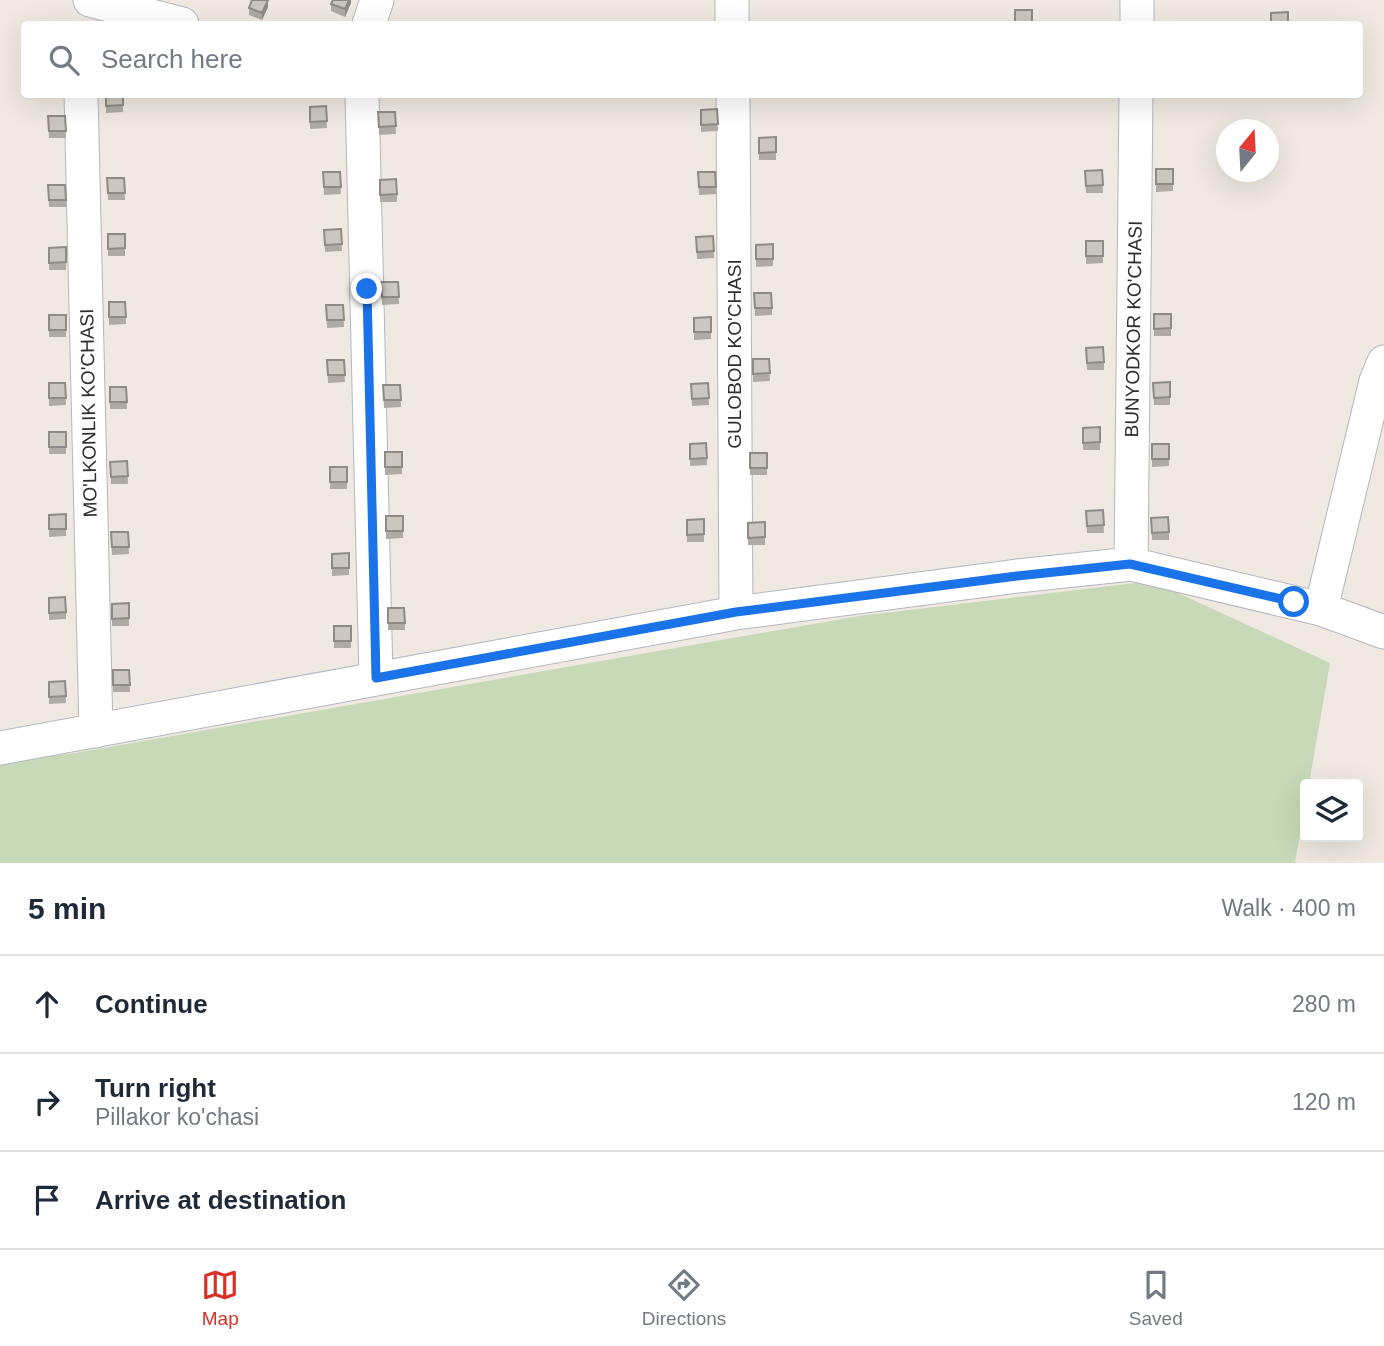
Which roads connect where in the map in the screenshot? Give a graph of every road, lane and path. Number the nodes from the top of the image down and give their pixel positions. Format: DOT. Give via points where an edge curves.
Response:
graph roads {
  1 [pos="78,0"];
  2 [pos="90,0"];
  3 [pos="377,0"];
  4 [pos="732,0"];
  5 [pos="1138,0"];
  6 [pos="79,21"];
  7 [pos="170,21"];
  8 [pos="370,21"];
  9 [pos="732,21"];
  10 [pos="1137,21"];
  11 [pos="80,98"];
  12 [pos="362,98"];
  13 [pos="733,98"];
  14 [pos="1136,98"];
  15 [pos="1384,362"];
  16 [pos="1130,564"];
  17 [pos="1321,609"];
  18 [pos="736,612"];
  19 [pos="1384,632"];
  20 [pos="376,678"];
  21 [pos="96,731"];
  22 [pos="0,748"];
  1 -- 6 [label="street"];
  2 -- 7 [label="street"];
  3 -- 8 [label="street"];
  4 -- 9 [label="street"];
  5 -- 10 [label="street"];
  11 -- 21 [label="street, MO'LKONLIK KO'CHASI"];
  12 -- 20 [label="street"];
  13 -- 18 [label="street, GULOBOD KO'CHASI"];
  14 -- 16 [label="street, BUNYODKOR KO'CHASI"];
  15 -- 17 [label="street"];
  16 -- 17 [label="street"];
  16 -- 18 [label="street"];
  17 -- 19 [label="street"];
  18 -- 20 [label="street"];
  20 -- 21 [label="street"];
  21 -- 22 [label="street"];
}
